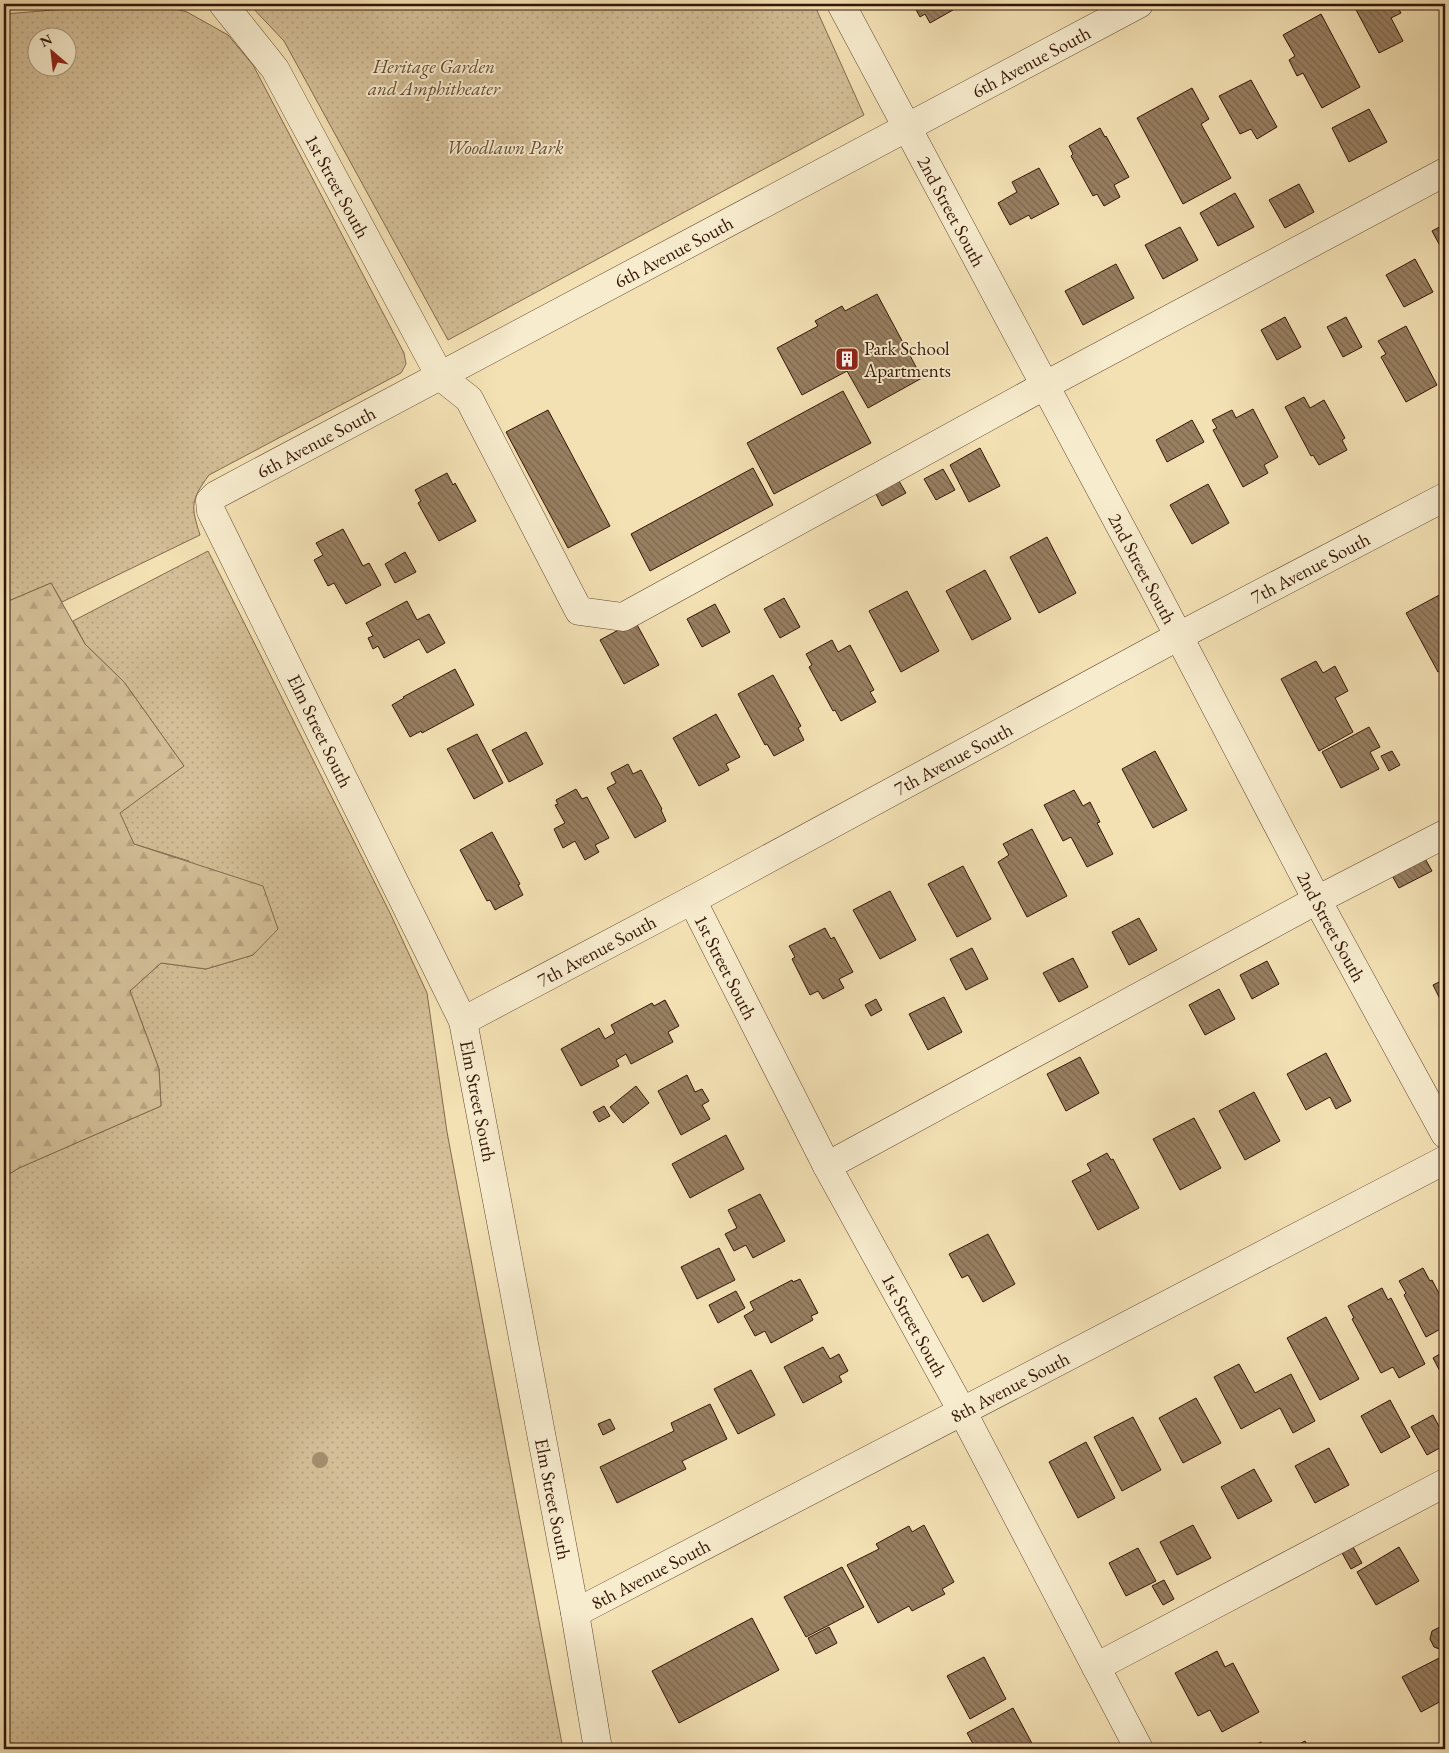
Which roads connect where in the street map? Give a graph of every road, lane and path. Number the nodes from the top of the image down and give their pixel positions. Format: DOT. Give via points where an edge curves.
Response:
graph roads {
  1 [pos="223,4"];
  2 [pos="841,4"];
  3 [pos="1139,4"];
  4 [pos="906,128"];
  5 [pos="1445,172"];
  6 [pos="440,376"];
  7 [pos="1044,386"];
  8 [pos="1445,497"];
  9 [pos="210,502"];
  10 [pos="1178,636"];
  11 [pos="1445,834"];
  12 [pos="692,900"];
  13 [pos="1318,900"];
  14 [pos="463,1021"];
  15 [pos="1445,1134"];
  16 [pos="1445,1160"];
  17 [pos="827,1166"];
  18 [pos="962,1411"];
  19 [pos="1445,1483"];
  20 [pos="575,1613"];
  21 [pos="1096,1667"];
  22 [pos="598,1749"];
  23 [pos="1139,1749"];
  1 -- 6 [label="street, 1st Street South" via="275,68"];
  2 -- 4 [label="street, 2nd Street South"];
  3 -- 4 [label="street, 6th Avenue South"];
  4 -- 6 [label="street, 6th Avenue South"];
  4 -- 7 [label="street, 2nd Street South"];
  5 -- 7 [label="street"];
  6 -- 7 [label="street" via="468,399 579,611 623,617"];
  6 -- 9 [label="street, 6th Avenue South"];
  7 -- 10 [label="street, 2nd Street South"];
  8 -- 10 [label="street, 7th Avenue South"];
  9 -- 14 [label="street, Elm Street South" via="211,511"];
  10 -- 12 [label="street, 7th Avenue South"];
  10 -- 13 [label="street, 2nd Street South"];
  11 -- 13 [label="street"];
  12 -- 14 [label="street, 7th Avenue South"];
  12 -- 17 [label="street, 1st Street South"];
  13 -- 15 [label="street, 2nd Street South"];
  13 -- 17 [label="street"];
  14 -- 20 [label="street, Elm Street South"];
  16 -- 18 [label="street, 8th Avenue South"];
  17 -- 18 [label="street, 1st Street South"];
  18 -- 20 [label="street, 8th Avenue South"];
  18 -- 21 [label="street, 1st Street South"];
  19 -- 21 [label="street"];
  20 -- 22 [label="street, Elm Street South"];
  21 -- 23 [label="street, 1st Street South"];
}
